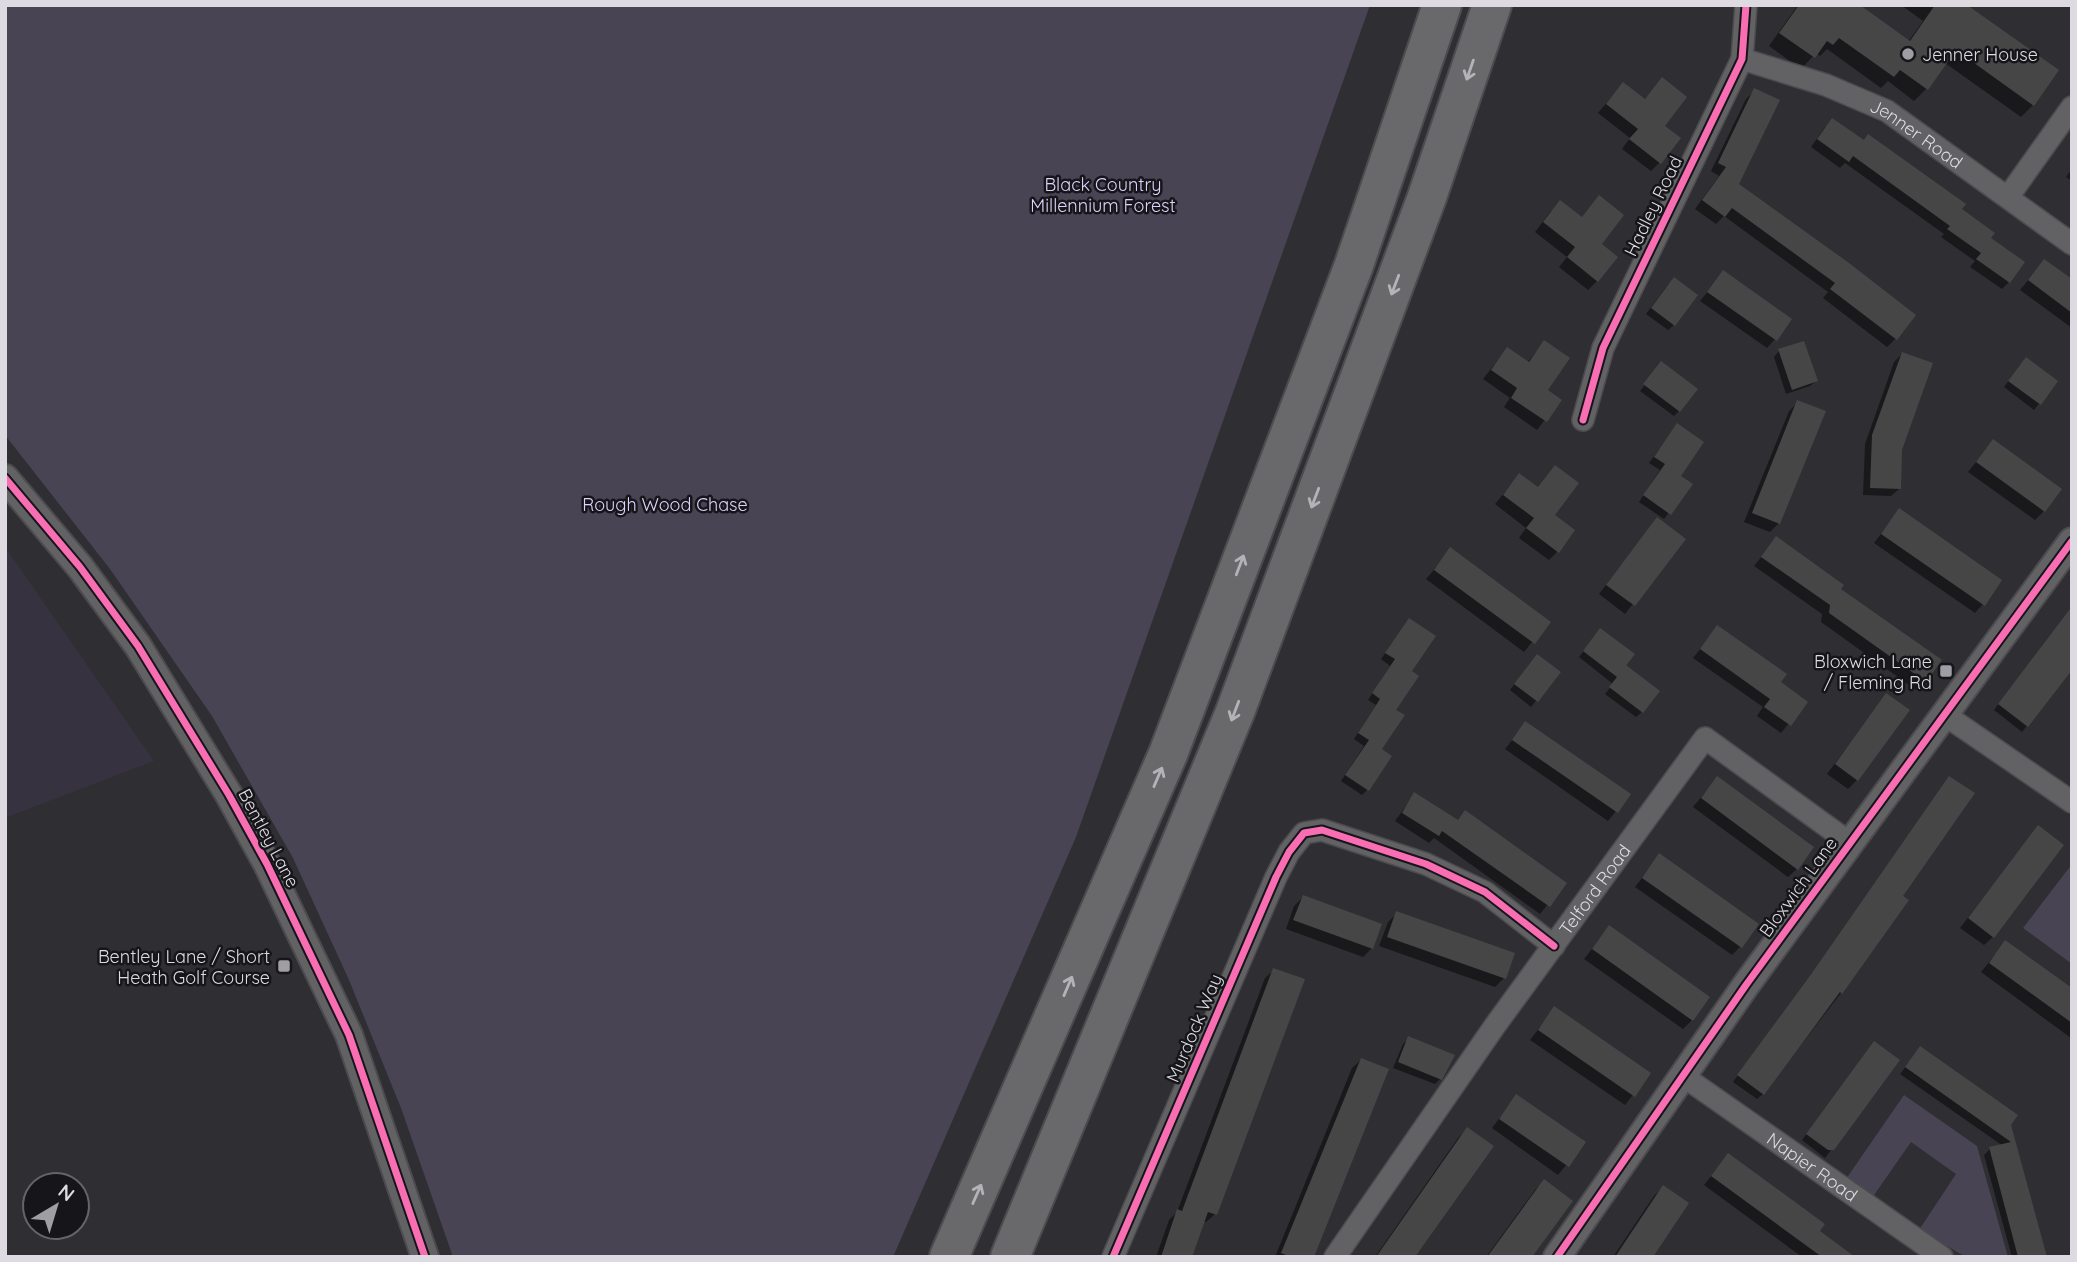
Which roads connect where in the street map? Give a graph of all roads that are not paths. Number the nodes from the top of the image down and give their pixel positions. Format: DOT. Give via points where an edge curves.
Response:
graph roads {
  1 [pos="1442,5"];
  2 [pos="1492,5"];
  3 [pos="1745,5"];
  4 [pos="1742,59"];
  5 [pos="2072,107"];
  6 [pos="2008,197"];
  7 [pos="2072,244"];
  8 [pos="1583,420"];
  9 [pos="5,478"];
  10 [pos="2072,541"];
  11 [pos="1945,715"];
  12 [pos="2072,802"];
  13 [pos="1850,844"];
  14 [pos="1554,946"];
  15 [pos="1683,1076"];
  16 [pos="425,1257"];
  17 [pos="949,1257"];
  18 [pos="1010,1257"];
  19 [pos="1113,1257"];
  20 [pos="1335,1257"];
  21 [pos="1557,1257"];
  22 [pos="1942,1257"];
  17 -- 1 [label="highway, one-way" via="1168,754 1354,265"];
  2 -- 18 [label="highway, one-way" via="1427,197 1235,712"];
  3 -- 4 [label="street, Hadley Road"];
  4 -- 6 [label="street, Jenner Road" via="1826,85 1887,111"];
  4 -- 8 [label="street, Hadley Road" via="1603,348"];
  5 -- 6 [label="street"];
  6 -- 7 [label="street, Jenner Road"];
  9 -- 16 [label="street, Bentley Lane" via="80,567 138,646 267,864 349,1035"];
  10 -- 11 [label="street, Bloxwich Lane"];
  11 -- 12 [label="street"];
  11 -- 13 [label="street, Bloxwich Lane"];
  13 -- 14 [label="street, Telford Road" via="1705,738"];
  13 -- 15 [label="street, Bloxwich Lane"];
  14 -- 19 [label="street, Murdock Way" via="1485,892 1426,864 1322,830 1304,833 1276,877"];
  14 -- 20 [label="street, Telford Road"];
  15 -- 21 [label="street, Bloxwich Lane"];
  15 -- 22 [label="street, Napier Road"];
}
